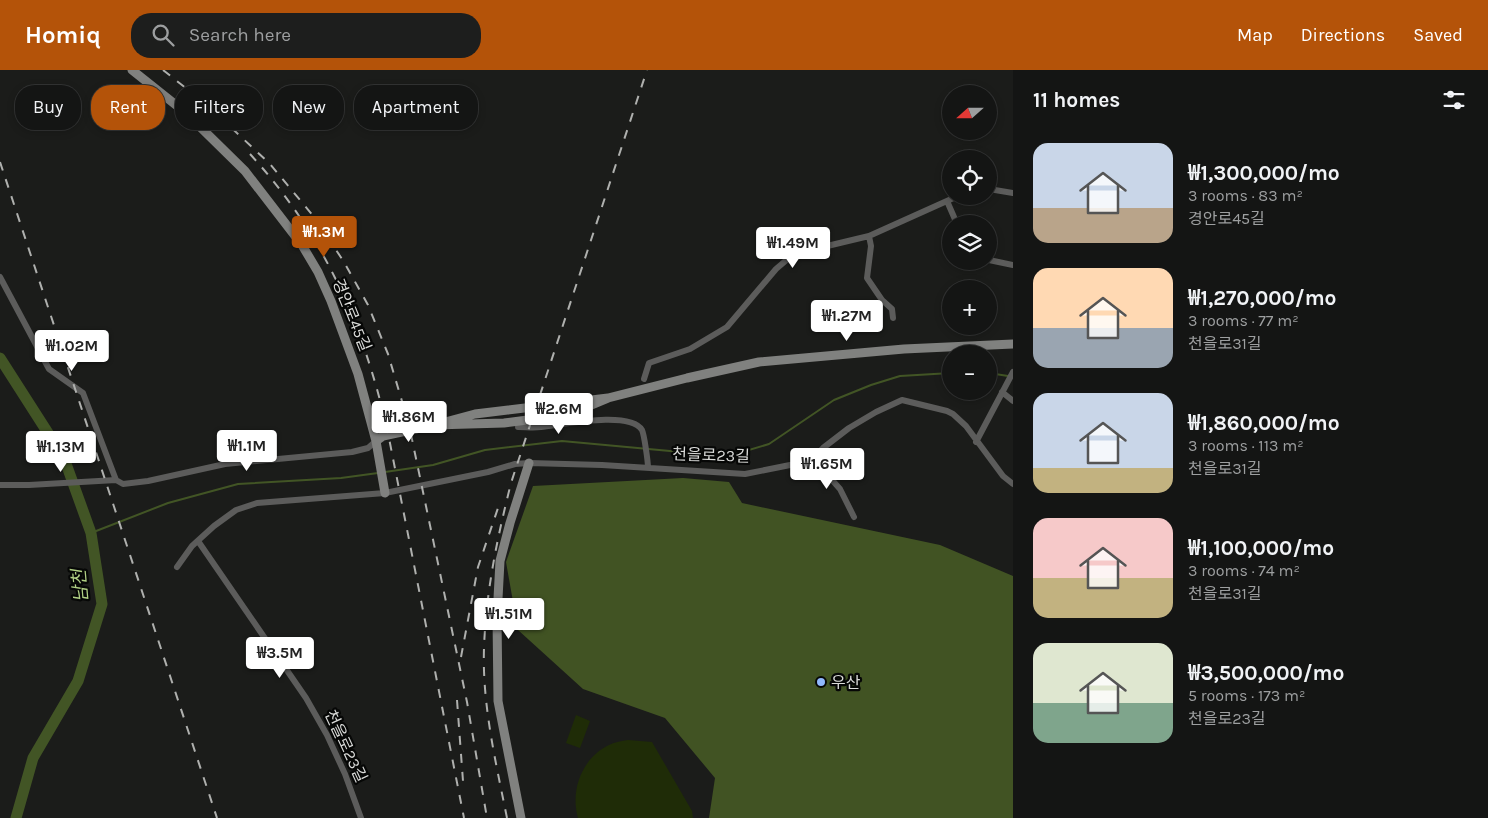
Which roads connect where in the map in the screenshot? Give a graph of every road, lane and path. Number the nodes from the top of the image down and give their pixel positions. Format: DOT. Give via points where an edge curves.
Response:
graph roads {
  1 [pos="132,70"];
  2 [pos="997,190"];
  3 [pos="1013,193"];
  4 [pos="942,203"];
  5 [pos="869,236"];
  6 [pos="997,262"];
  7 [pos="1013,265"];
  8 [pos="0,277"];
  9 [pos="893,318"];
  10 [pos="1013,344"];
  11 [pos="1013,372"];
  12 [pos="644,378"];
  13 [pos="1002,392"];
  14 [pos="608,398"];
  15 [pos="1013,401"];
  16 [pos="434,425"];
  17 [pos="518,427"];
  18 [pos="976,442"];
  19 [pos="376,446"];
  20 [pos="816,455"];
  21 [pos="529,463"];
  22 [pos="648,464"];
  23 [pos="116,480"];
  24 [pos="1013,484"];
  25 [pos="0,485"];
  26 [pos="384,489"];
  27 [pos="854,517"];
  28 [pos="198,541"];
  29 [pos="177,567"];
  30 [pos="361,818"];
  31 [pos="521,818"];
  1 -- 19 [label="street, 경안로45길" via="186,113 244,171 302,245 318,272 346,337"];
  2 -- 3 [label="street"];
  4 -- 5 [label="street"];
  5 -- 9 [label="street" via="867,278 892,309"];
  5 -- 12 [label="street" via="823,247 804,245 776,269 727,327 690,348 649,363"];
  6 -- 7 [label="street"];
  8 -- 23 [label="street" via="49,369 83,393"];
  10 -- 14 [label="street" via="904,349 759,362"];
  11 -- 13 [label="street"];
  13 -- 15 [label="street"];
  13 -- 18 [label="street"];
  14 -- 16 [label="street" via="475,414"];
  14 -- 16 [label="street" via="577,410 522,421"];
  16 -- 19 [label="street" via="383,436"];
  17 -- 22 [label="street" via="598,420 633,422 642,430"];
  18 -- 20 [label="street, 천을로23길" via="953,414 902,400 849,428"];
  18 -- 24 [label="street, 천을로23길" via="1007,481"];
  19 -- 23 [label="street" via="352,452 225,464 148,481 123,484"];
  19 -- 26 [label="street, 경안로45길"];
  20 -- 22 [label="street, 천을로23길" via="810,461 745,474"];
  20 -- 27 [label="street" via="840,489"];
  21 -- 22 [label="street, 천을로23길"];
  21 -- 26 [label="street, 천을로23길"];
  21 -- 31 [label="street" via="500,561 497,617 498,701"];
  23 -- 25 [label="street"];
  26 -- 28 [label="street, 천을로23길" via="257,503 236,510"];
  28 -- 29 [label="street, 천을로23길"];
  28 -- 30 [label="street, 천을로23길" via="306,698 345,774"];
}
